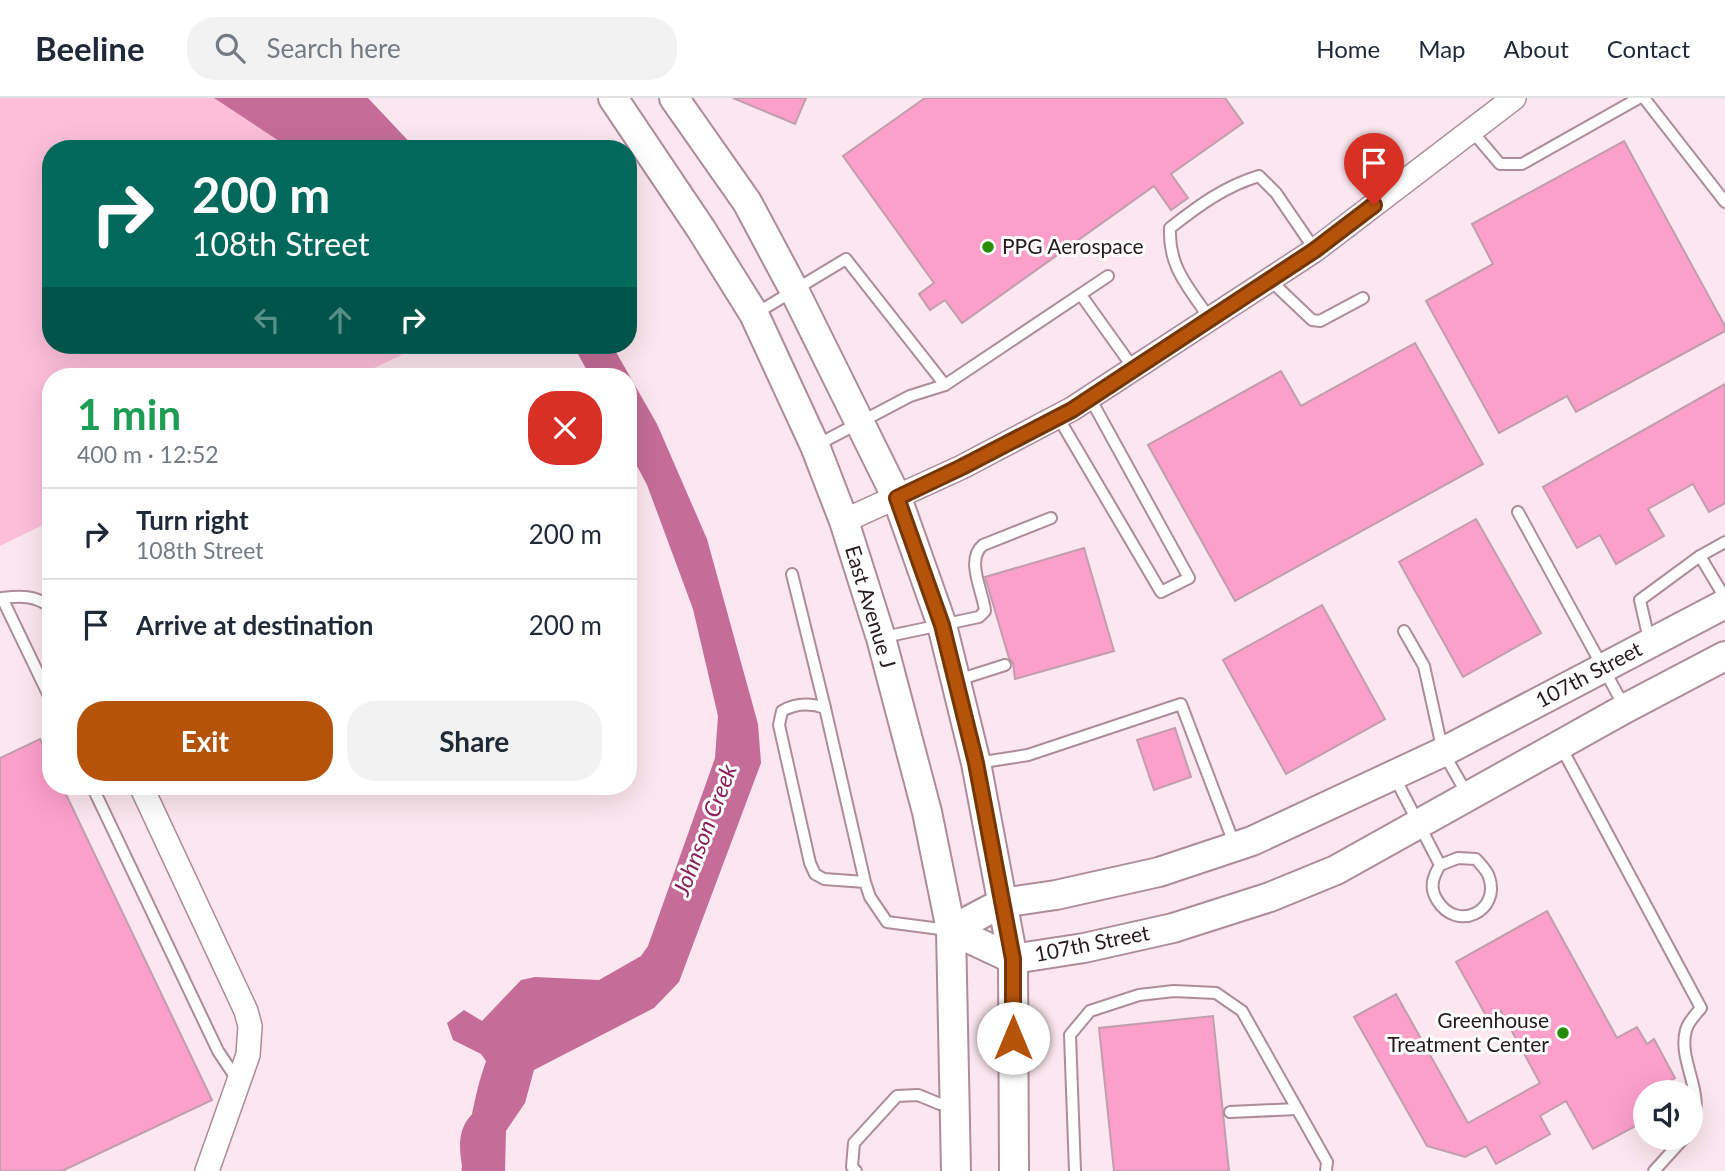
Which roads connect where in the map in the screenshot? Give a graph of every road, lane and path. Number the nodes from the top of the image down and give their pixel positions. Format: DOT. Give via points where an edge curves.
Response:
graph roads {
  1 [pos="613,98"];
  2 [pos="674,98"];
  3 [pos="1641,98"];
  4 [pos="1502,102"];
  5 [pos="1471,130"];
  6 [pos="1725,202"];
  7 [pos="1315,250"];
  8 [pos="1108,276"];
  9 [pos="1270,280"];
  10 [pos="794,290"];
  11 [pos="1081,295"];
  12 [pos="1363,298"];
  13 [pos="754,314"];
  14 [pos="1210,319"];
  15 [pos="1134,369"];
  16 [pos="944,386"];
  17 [pos="1090,398"];
  18 [pos="1058,417"];
  19 [pos="860,423"];
  20 [pos="816,446"];
  21 [pos="897,498"];
  22 [pos="1518,512"];
  23 [pos="1051,518"];
  24 [pos="844,520"];
  25 [pos="1725,542"];
  26 [pos="1700,556"];
  27 [pos="792,574"];
  28 [pos="1,598"];
  29 [pos="1725,598"];
  30 [pos="42,601"];
  31 [pos="1725,604"];
  32 [pos="942,625"];
  33 [pos="1404,631"];
  34 [pos="881,638"];
  35 [pos="1650,644"];
  36 [pos="1725,656"];
  37 [pos="1005,665"];
  38 [pos="1603,667"];
  39 [pos="954,681"];
  40 [pos="42,682"];
  41 [pos="825,708"];
  42 [pos="1626,708"];
  43 [pos="1560,745"];
  44 [pos="1443,752"];
  45 [pos="976,763"];
  46 [pos="1394,776"];
  47 [pos="96,795"];
  48 [pos="145,795"];
  49 [pos="1469,796"];
  50 [pos="1418,823"];
  51 [pos="1235,846"];
  52 [pos="1440,865"];
  53 [pos="865,882"];
  54 [pos="1002,903"];
  55 [pos="951,930"];
  56 [pos="1013,959"];
  57 [pos="1692,1080"];
  58 [pos="239,1083"];
  59 [pos="955,1104"];
  60 [pos="1297,1109"];
  61 [pos="1230,1112"];
  62 [pos="1673,1150"];
  63 [pos="207,1171"];
  64 [pos="856,1171"];
  65 [pos="956,1171"];
  66 [pos="1014,1171"];
  67 [pos="1075,1171"];
  68 [pos="1326,1171"];
  69 [pos="1654,1171"];
  1 -- 13 [label="street, East Avenue J"];
  2 -- 10 [label="street" via="747,202"];
  3 -- 5 [label="lane" via="1522,164 1500,164"];
  3 -- 6 [label="lane"];
  4 -- 5 [label="street"];
  5 -- 7 [label="street"];
  7 -- 9 [label="street"];
  7 -- 14 [label="lane" via="1259,176 1237,182 1196,208 1170,228 1169,247 1175,267"];
  8 -- 11 [label="lane"];
  9 -- 12 [label="lane" via="1312,320 1320,321"];
  9 -- 14 [label="street"];
  10 -- 13 [label="lane"];
  10 -- 16 [label="lane" via="846,259"];
  10 -- 19 [label="street"];
  11 -- 15 [label="lane"];
  11 -- 16 [label="lane"];
  13 -- 20 [label="street, East Avenue J"];
  14 -- 15 [label="street"];
  15 -- 17 [label="street"];
  16 -- 19 [label="lane" via="910,396"];
  17 -- 18 [label="street"];
  17 -- 18 [label="lane" via="1189,578 1161,592"];
  18 -- 21 [label="street"];
  19 -- 20 [label="lane"];
  19 -- 21 [label="street"];
  20 -- 24 [label="street, East Avenue J"];
  21 -- 24 [label="street"];
  21 -- 32 [label="street"];
  22 -- 38 [label="lane"];
  23 -- 32 [label="lane" via="976,551 985,611 979,617"];
  24 -- 34 [label="street, East Avenue J"];
  25 -- 26 [label="lane"];
  26 -- 29 [label="lane"];
  26 -- 35 [label="lane" via="1640,600"];
  27 -- 41 [label="lane"];
  28 -- 30 [label="lane" via="24,595"];
  28 -- 40 [label="lane"];
  31 -- 35 [label="street, 107th Street"];
  32 -- 34 [label="lane"];
  32 -- 39 [label="street"];
  33 -- 44 [label="lane" via="1424,666"];
  34 -- 55 [label="street, East Avenue J" via="927,812"];
  35 -- 38 [label="street, 107th Street"];
  36 -- 42 [label="street, 107th Street"];
  37 -- 39 [label="lane"];
  38 -- 42 [label="lane"];
  38 -- 44 [label="street, 107th Street"];
  39 -- 45 [label="street"];
  41 -- 53 [label="lane"];
  41 -- 53 [label="lane" via="791,706 782,711 779,725 810,863 824,879"];
  42 -- 43 [label="street, 107th Street"];
  43 -- 49 [label="street, 107th Street"];
  43 -- 57 [label="lane" via="1701,1008 1686,1027 1685,1058"];
  44 -- 46 [label="street, 107th Street"];
  44 -- 49 [label="lane"];
  45 -- 51 [label="lane" via="1028,755 1181,704"];
  45 -- 54 [label="street"];
  46 -- 50 [label="lane"];
  46 -- 51 [label="street, 107th Street"];
  47 -- 58 [label="lane" via="218,1051"];
  48 -- 58 [label="street" via="246,1011 248,1055"];
  49 -- 50 [label="street, 107th Street"];
  50 -- 52 [label="lane"];
  50 -- 56 [label="street, 107th Street" via="1336,870 1270,897 1173,928"];
  51 -- 54 [label="street, 107th Street" via="1159,872"];
  52 -- 52 [label="lane" via="1432,877 1433,893 1442,909 1454,916 1472,916 1483,908 1492,893 1489,875 1476,859 1458,858"];
  53 -- 55 [label="lane" via="887,922"];
  54 -- 55 [label="street, 107th Street"];
  54 -- 56 [label="street"];
  55 -- 56 [label="street, 107th Street"];
  55 -- 59 [label="street, East Avenue J"];
  56 -- 66 [label="street"];
  58 -- 63 [label="street"];
  59 -- 64 [label="lane" via="940,1104 919,1095 897,1096 854,1143 852,1167"];
  59 -- 65 [label="street, East Avenue J"];
  60 -- 61 [label="lane"];
  60 -- 67 [label="lane" via="1242,1011 1216,993 1139,995 1090,1011 1070,1035"];
  60 -- 68 [label="lane" via="1327,1163"];
  62 -- 69 [label="lane"];
}
